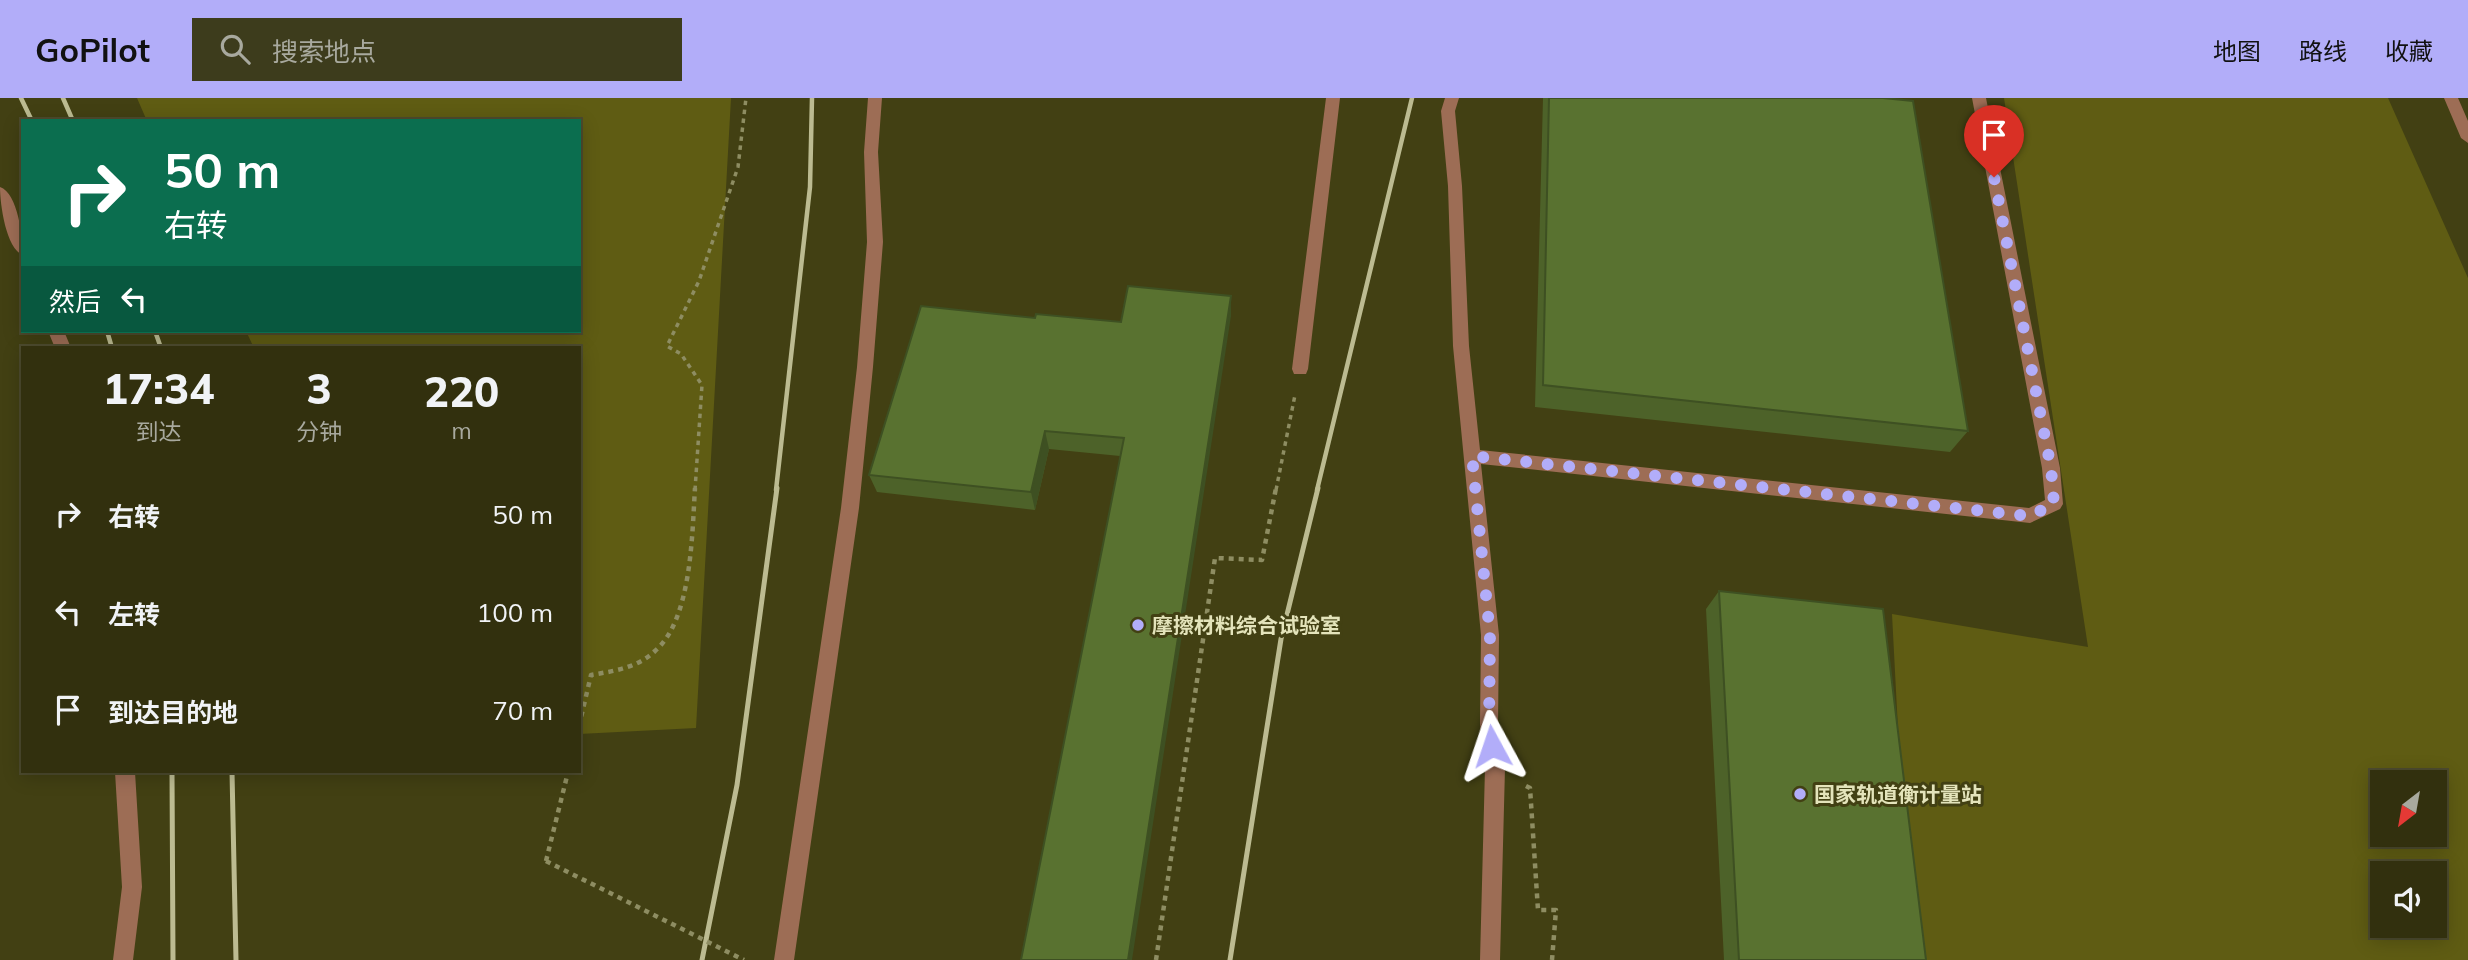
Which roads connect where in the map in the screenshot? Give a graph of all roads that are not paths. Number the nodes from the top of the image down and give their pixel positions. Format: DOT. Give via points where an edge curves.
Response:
graph roads {
  1 [pos="875,98"];
  2 [pos="1333,98"];
  3 [pos="1452,98"];
  4 [pos="1979,98"];
  5 [pos="2451,98"];
  6 [pos="2468,138"];
  7 [pos="0,193"];
  8 [pos="21,244"];
  9 [pos="1300,369"];
  10 [pos="1472,456"];
  11 [pos="125,773"];
  12 [pos="123,960"];
  13 [pos="784,960"];
  14 [pos="1489,960"];
  1 -- 13 [label="street" via="871,152 875,242 865,367 850,508"];
  2 -- 9 [label="street"];
  3 -- 10 [label="street" via="1448,111 1461,346"];
  4 -- 10 [label="street" via="2051,468 2054,504 2030,516"];
  5 -- 6 [label="street"];
  7 -- 8 [label="street"];
  10 -- 14 [label="street" via="1490,635 1489,724 1495,768"];
  11 -- 12 [label="street" via="132,887"];
}
